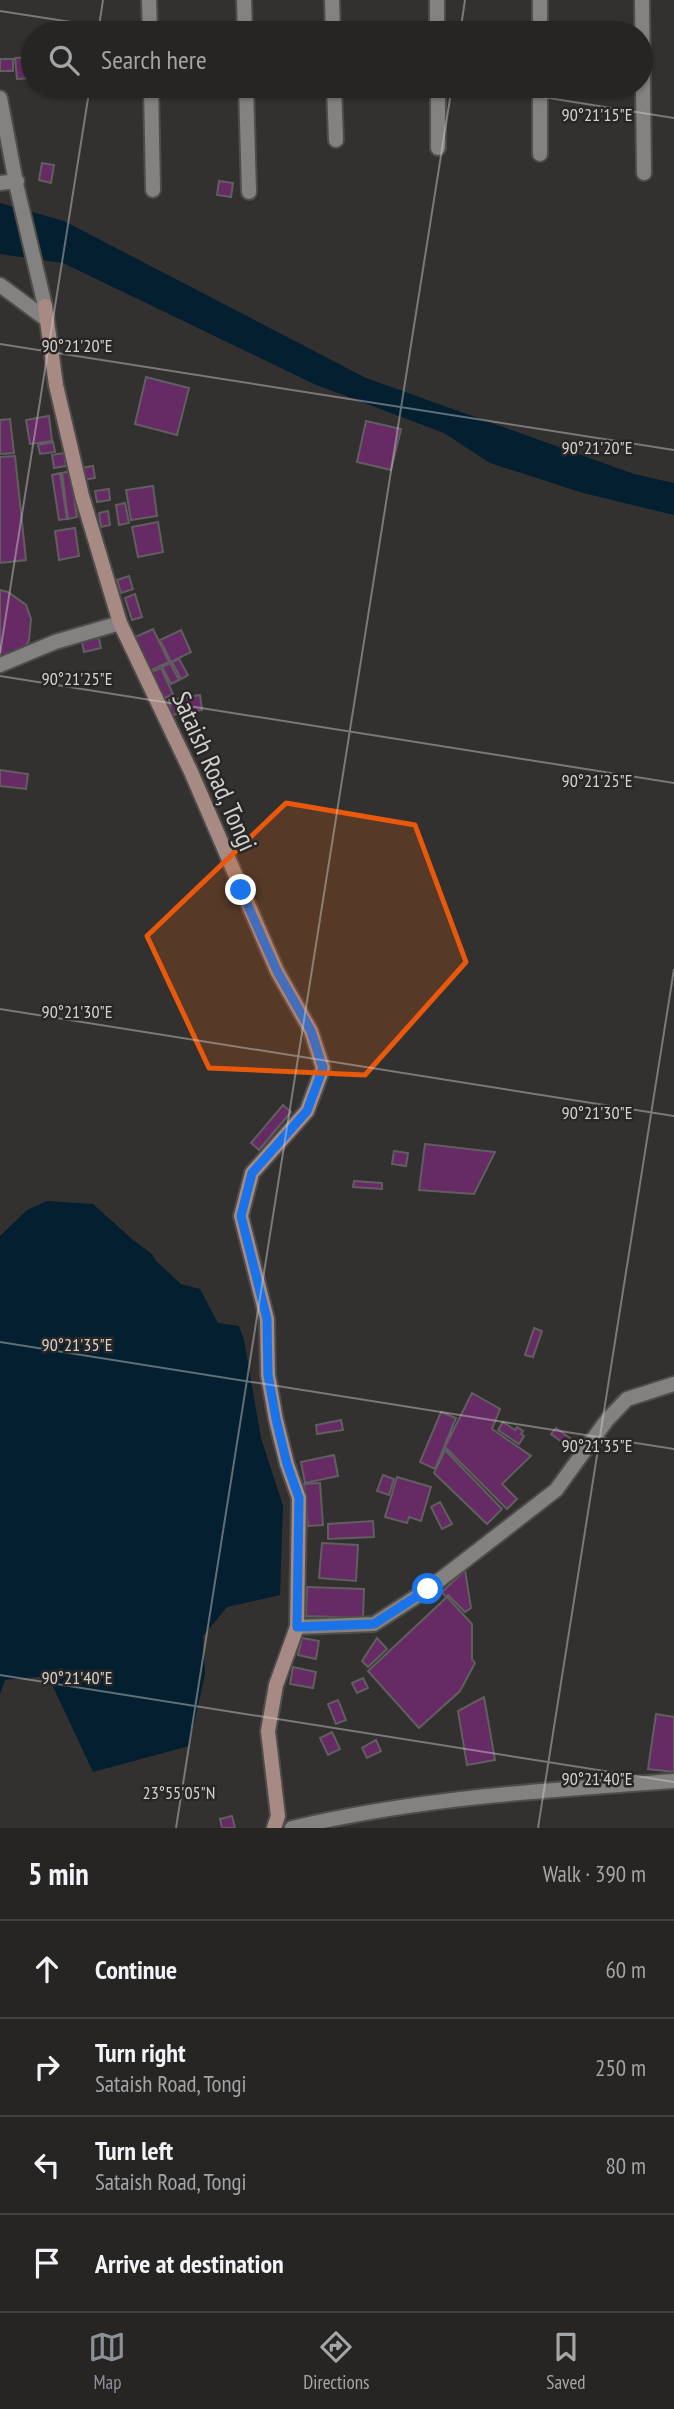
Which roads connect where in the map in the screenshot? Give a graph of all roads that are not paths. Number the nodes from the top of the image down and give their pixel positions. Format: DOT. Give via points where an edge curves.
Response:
graph roads {
  1 [pos="149,0"];
  2 [pos="244,0"];
  3 [pos="332,0"];
  4 [pos="437,0"];
  5 [pos="540,0"];
  6 [pos="642,0"];
  7 [pos="150,21"];
  8 [pos="244,21"];
  9 [pos="333,21"];
  10 [pos="437,21"];
  11 [pos="540,21"];
  12 [pos="642,21"];
  13 [pos="0,98"];
  14 [pos="151,98"];
  15 [pos="246,98"];
  16 [pos="334,98"];
  17 [pos="438,98"];
  18 [pos="540,98"];
  19 [pos="643,98"];
  20 [pos="336,140"];
  21 [pos="438,148"];
  22 [pos="540,154"];
  23 [pos="644,173"];
  24 [pos="0,183"];
  25 [pos="17,185"];
  26 [pos="153,190"];
  27 [pos="249,192"];
  28 [pos="0,285"];
  29 [pos="46,313"];
  30 [pos="120,623"];
  31 [pos="0,664"];
  32 [pos="674,1384"];
  33 [pos="297,1627"];
  34 [pos="674,1782"];
  35 [pos="274,1828"];
  36 [pos="292,1828"];
  1 -- 7 [label="street"];
  2 -- 8 [label="street"];
  3 -- 9 [label="street"];
  4 -- 10 [label="street"];
  5 -- 11 [label="street"];
  6 -- 12 [label="street"];
  13 -- 25 [label="street"];
  14 -- 26 [label="street"];
  15 -- 27 [label="street"];
  16 -- 20 [label="street"];
  17 -- 21 [label="street"];
  18 -- 22 [label="street"];
  19 -- 23 [label="street"];
  24 -- 25 [label="street"];
  25 -- 29 [label="street"];
  28 -- 29 [label="street"];
  29 -- 30 [label="street, Sataish Road, Tongi" via="56,385 82,496"];
  30 -- 31 [label="street"];
  30 -- 33 [label="street, Sataish Road, Tongi" via="277,971 311,1031 323,1068 307,1111 252,1173 241,1216 267,1319 268,1375 276,1419 299,1498"];
  32 -- 33 [label="street" via="627,1399 556,1490 428,1589 374,1624"];
  33 -- 35 [label="street, Sataish Road, Tongi" via="276,1685 268,1731 278,1816"];
  34 -- 36 [label="street" via="434,1801"];
}
